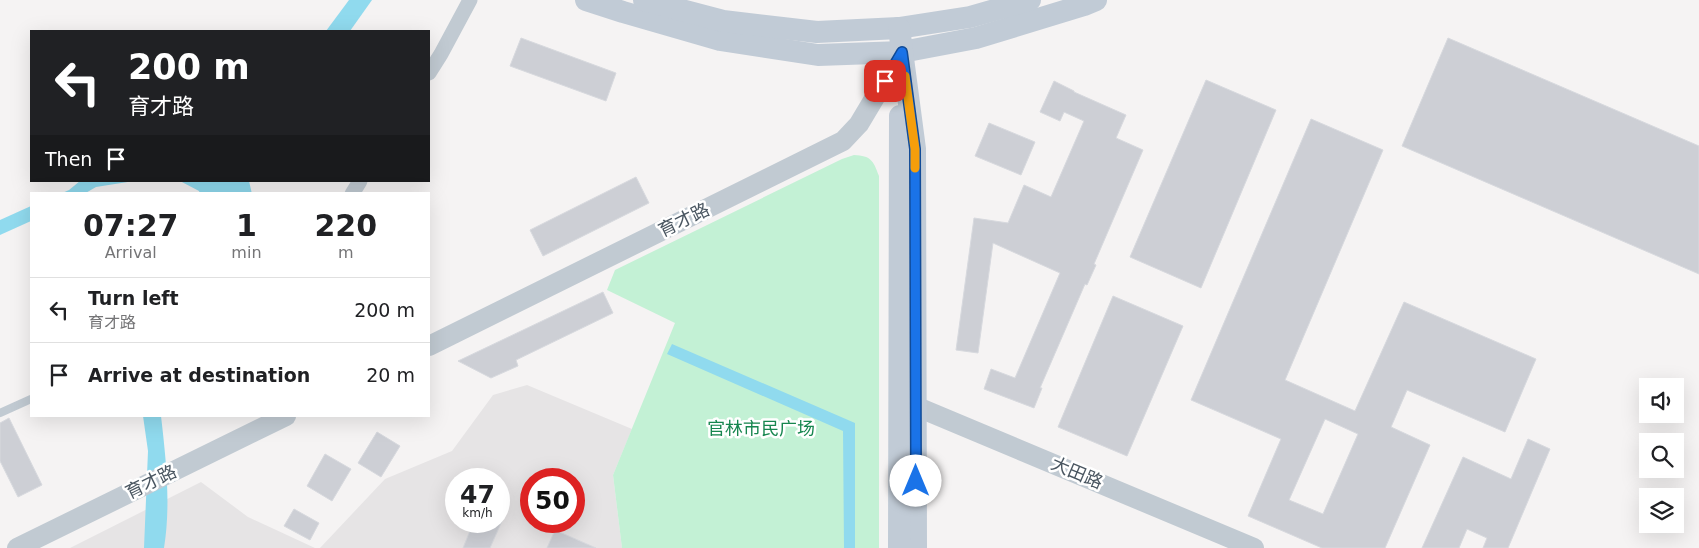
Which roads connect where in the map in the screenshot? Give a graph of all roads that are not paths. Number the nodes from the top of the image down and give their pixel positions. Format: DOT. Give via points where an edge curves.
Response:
graph roads {
  1 [pos="470,0"];
  2 [pos="586,0"];
  3 [pos="644,0"];
  4 [pos="1030,0"];
  5 [pos="1096,0"];
  6 [pos="899,28"];
  7 [pos="902,52"];
  8 [pos="430,71"];
  9 [pos="430,346"];
  10 [pos="30,399"];
  11 [pos="907,405"];
  12 [pos="0,413"];
  13 [pos="284,417"];
  14 [pos="17,548"];
  15 [pos="899,548"];
  16 [pos="916,548"];
  17 [pos="1254,548"];
  1 -- 8 [label="street"];
  2 -- 7 [label="main road" via="720,40 818,55"];
  3 -- 6 [label="main road" via="723,21 817,32"];
  4 -- 6 [label="main road" via="970,17"];
  5 -- 7 [label="main road" via="976,38"];
  6 -- 7 [label="main road"];
  7 -- 9 [label="street, 育才路" via="859,124 843,141"];
  7 -- 11 [label="main road" via="915,149"];
  10 -- 12 [label="lane"];
  11 -- 15 [label="main road"];
  11 -- 16 [label="main road"];
  11 -- 17 [label="street, 大田路"];
  13 -- 14 [label="street, 育才路"];
}
